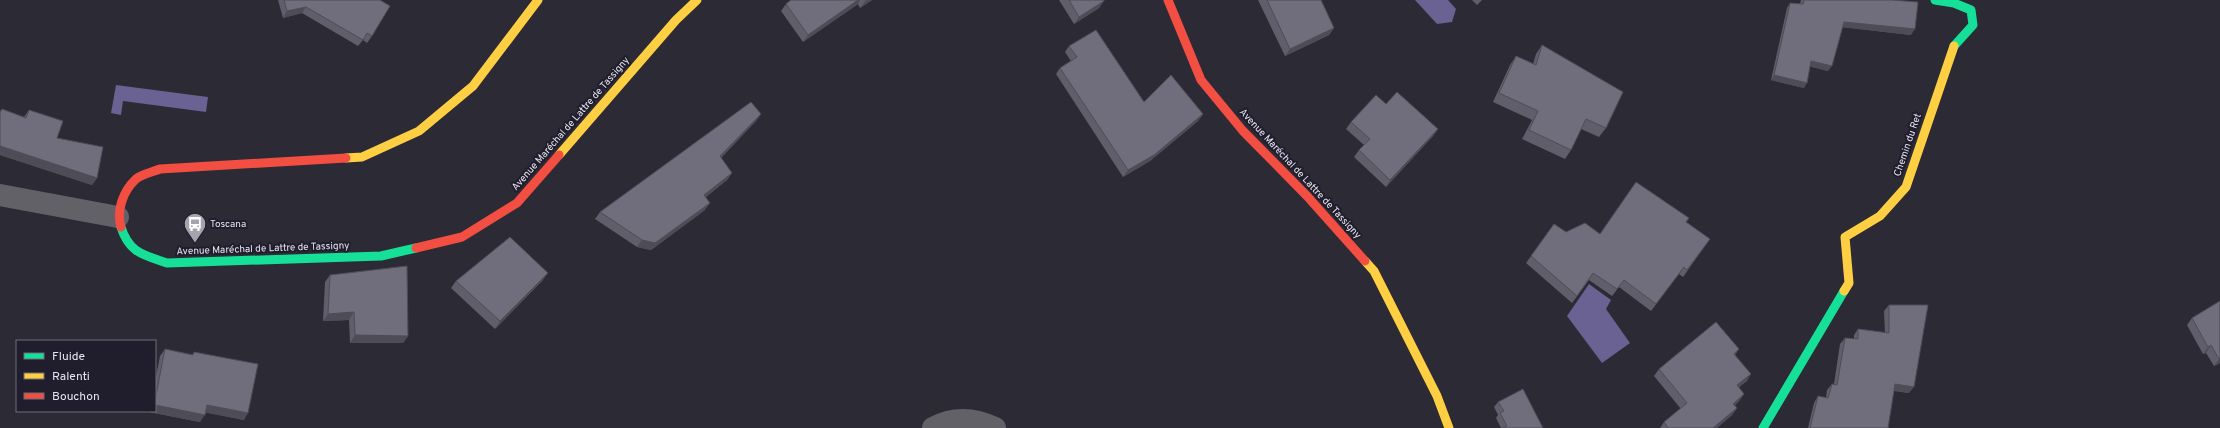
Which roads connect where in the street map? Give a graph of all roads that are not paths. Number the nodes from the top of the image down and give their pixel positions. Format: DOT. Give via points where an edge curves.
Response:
graph roads {
  1 [pos="538,0"];
  2 [pos="697,0"];
  3 [pos="1168,0"];
  4 [pos="1935,0"];
  5 [pos="0,195"];
  6 [pos="118,217"];
  7 [pos="933,428"];
  8 [pos="995,428"];
  9 [pos="1449,428"];
  10 [pos="1763,428"];
  1 -- 6 [label="street" via="473,86 419,131 362,156 160,169 137,178 123,197"];
  2 -- 6 [label="street, Avenue Maréchal de Lattre de Tassigny" via="676,20 517,203 462,237 381,256 167,263 137,253 124,237"];
  3 -- 9 [label="street, Avenue Maréchal de Lattre de Tassigny" via="1201,80 1243,131 1308,196 1374,271 1437,396"];
  4 -- 10 [label="street, Chemin du Ret" via="1954,3 1972,10 1973,25 1953,47 1906,187 1880,216 1845,237 1849,283"];
  5 -- 6 [label="street"];
  7 -- 8 [label="street" via="950,421 980,421"];
}
